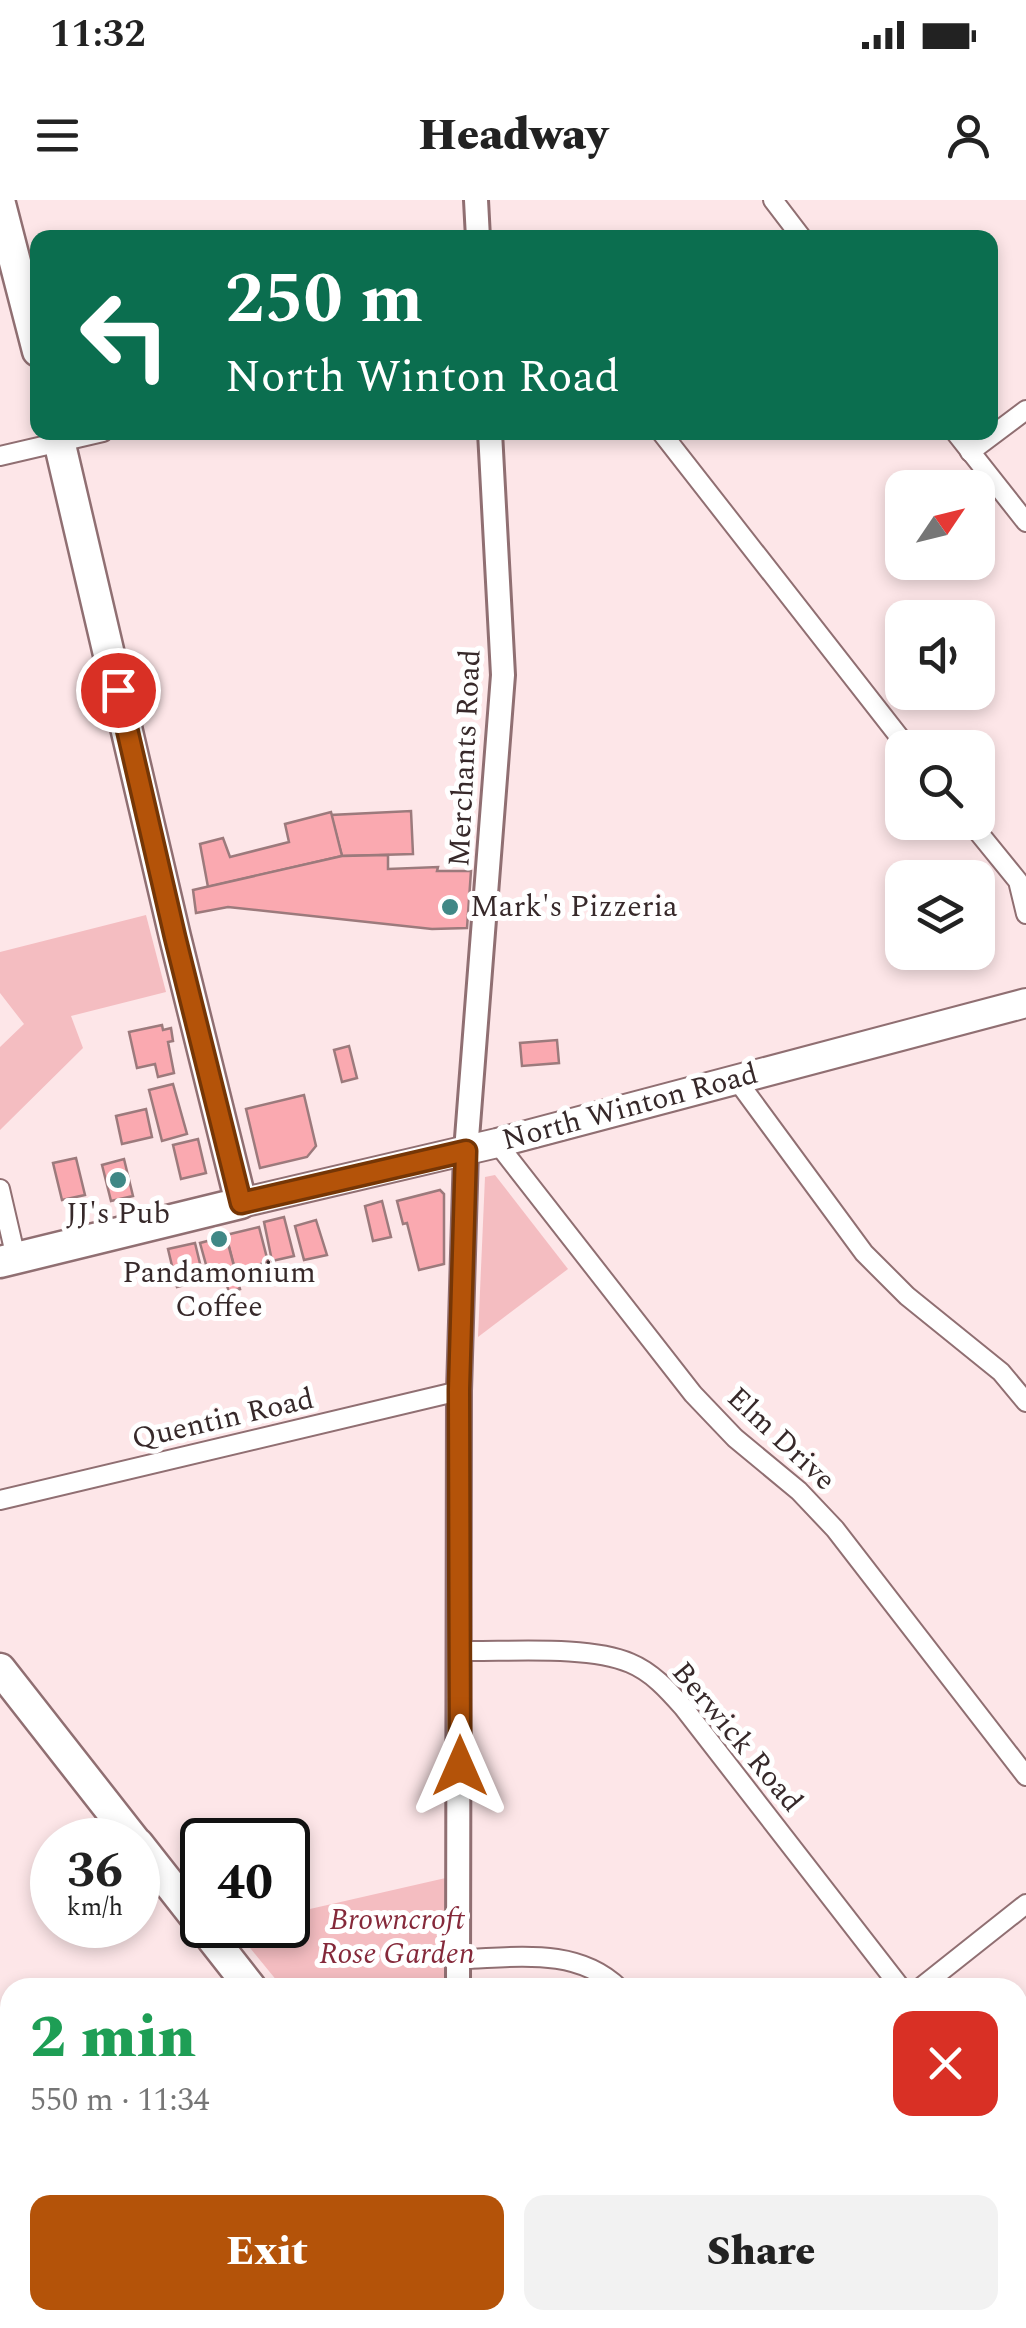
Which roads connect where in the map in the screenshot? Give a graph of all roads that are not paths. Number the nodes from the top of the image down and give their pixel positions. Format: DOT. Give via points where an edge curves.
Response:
graph roads {
  1 [pos="476,200"];
  2 [pos="773,200"];
  3 [pos="0,204"];
  4 [pos="478,230"];
  5 [pos="796,230"];
  6 [pos="30,320"];
  7 [pos="1026,410"];
  8 [pos="998,431"];
  9 [pos="52,440"];
  10 [pos="58,440"];
  11 [pos="490,440"];
  12 [pos="667,440"];
  13 [pos="961,440"];
  14 [pos="986,440"];
  15 [pos="970,452"];
  16 [pos="0,456"];
  17 [pos="1026,522"];
  18 [pos="894,730"];
  19 [pos="985,840"];
  20 [pos="1026,914"];
  21 [pos="1026,1003"];
  22 [pos="736,1079"];
  23 [pos="498,1143"];
  24 [pos="466,1151"];
  25 [pos="0,1189"];
  26 [pos="241,1203"];
  27 [pos="8,1260"];
  28 [pos="459,1390"];
  29 [pos="1026,1402"];
  30 [pos="0,1500"];
  31 [pos="460,1651"];
  32 [pos="0,1669"];
  33 [pos="1026,1776"];
  34 [pos="117,1818"];
  35 [pos="160,1873"];
  36 [pos="1026,1904"];
  37 [pos="458,1959"];
  38 [pos="242,1978"];
  39 [pos="458,1978"];
  40 [pos="608,1978"];
  41 [pos="893,1978"];
  42 [pos="933,1978"];
  1 -- 4 [label="street"];
  2 -- 5 [label="street"];
  3 -- 6 [label="main road"];
  7 -- 8 [label="street"];
  9 -- 16 [label="street"];
  10 -- 26 [label="main road"];
  11 -- 24 [label="street, Merchants Road" via="503,675"];
  12 -- 18 [label="street"];
  13 -- 15 [label="street"];
  14 -- 15 [label="street"];
  15 -- 17 [label="street"];
  19 -- 20 [label="street" via="1018,881"];
  21 -- 22 [label="main road, North Winton Road"];
  22 -- 23 [label="main road, North Winton Road"];
  22 -- 29 [label="street" via="864,1253 1001,1372"];
  23 -- 24 [label="main road, North Winton Road"];
  23 -- 33 [label="street, Elm Drive" via="693,1394 834,1529"];
  24 -- 26 [label="main road, North Winton Road"];
  24 -- 28 [label="street, Merchants Road"];
  25 -- 27 [label="street"];
  26 -- 27 [label="main road, North Winton Road"];
  28 -- 30 [label="street, Quentin Road"];
  28 -- 31 [label="street, Merchants Road"];
  31 -- 37 [label="street, Merchants Road"];
  31 -- 41 [label="street, Berwick Road" via="591,1654 642,1669 683,1707"];
  32 -- 34 [label="main road"];
  35 -- 38 [label="main road"];
  36 -- 42 [label="street"];
  37 -- 39 [label="street, Merchants Road"];
  37 -- 40 [label="street" via="570,1960"];
}
